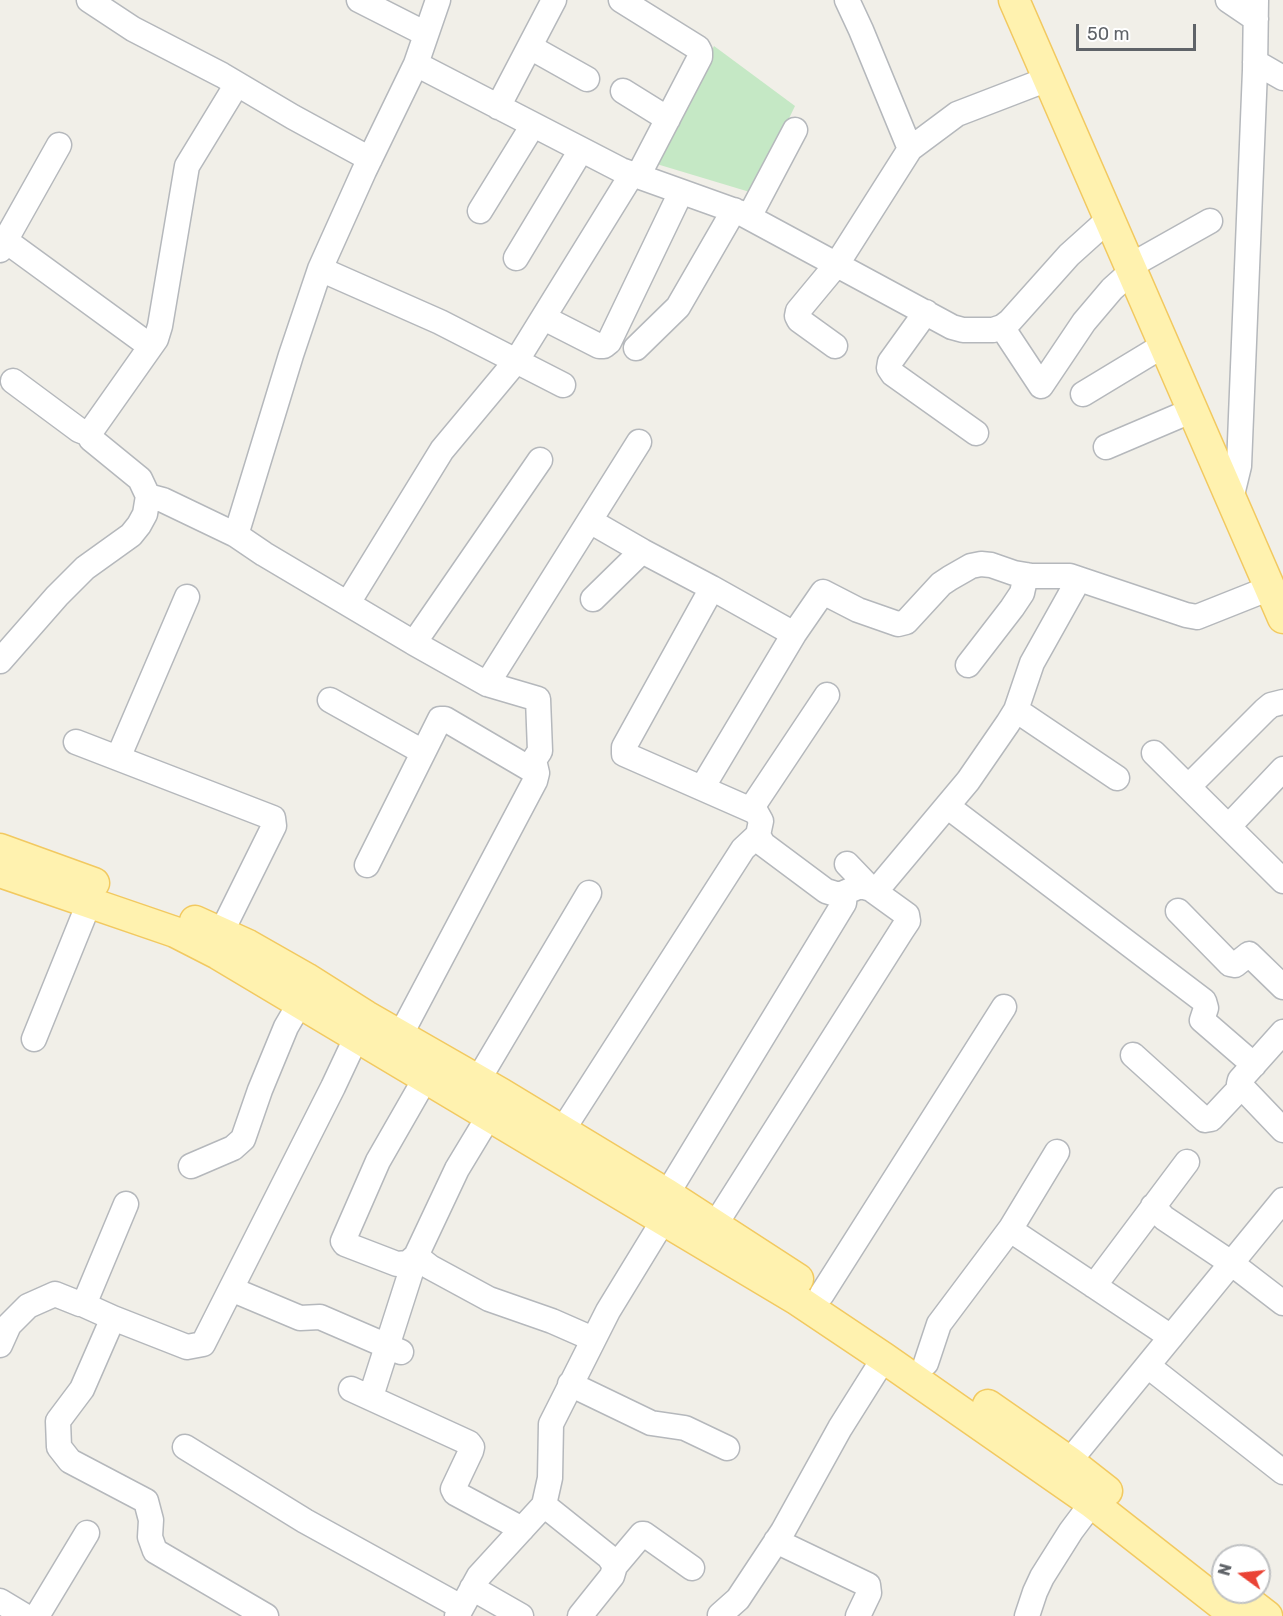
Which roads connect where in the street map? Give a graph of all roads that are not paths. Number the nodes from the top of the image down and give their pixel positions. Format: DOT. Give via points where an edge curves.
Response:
graph roads {
  1 [pos="89,0"];
  2 [pos="359,0"];
  3 [pos="438,0"];
  4 [pos="554,0"];
  5 [pos="621,0"];
  6 [pos="847,0"];
  7 [pos="1014,0"];
  8 [pos="1228,0"];
  9 [pos="1256,10"];
  10 [pos="426,34"];
  11 [pos="530,47"];
  12 [pos="1255,62"];
  13 [pos="416,64"];
  14 [pos="1283,78"];
  15 [pos="587,79"];
  16 [pos="1048,79"];
  17 [pos="237,84"];
  18 [pos="623,91"];
  19 [pos="498,107"];
  20 [pos="668,119"];
  21 [pos="532,125"];
  22 [pos="795,130"];
  23 [pos="59,145"];
  24 [pos="910,149"];
  25 [pos="581,150"];
  26 [pos="370,159"];
  27 [pos="635,175"];
  28 [pos="681,192"];
  29 [pos="480,211"];
  30 [pos="742,214"];
  31 [pos="1110,219"];
  32 [pos="1210,222"];
  33 [pos="3,246"];
  34 [pos="516,258"];
  35 [pos="837,264"];
  36 [pos="1131,268"];
  37 [pos="320,269"];
  38 [pos="926,312"];
  39 [pos="543,318"];
  40 [pos="1002,327"];
  41 [pos="1164,345"];
  42 [pos="150,346"];
  43 [pos="835,346"];
  44 [pos="636,348"];
  45 [pos="517,360"];
  46 [pos="13,381"];
  47 [pos="563,385"];
  48 [pos="1083,394"];
  49 [pos="1193,410"];
  50 [pos="976,433"];
  51 [pos="89,434"];
  52 [pos="639,442"];
  53 [pos="1106,447"];
  54 [pos="540,460"];
  55 [pos="148,496"];
  56 [pos="1231,499"];
  57 [pos="590,521"];
  58 [pos="236,535"];
  59 [pos="642,551"];
  60 [pos="1026,575"];
  61 [pos="1079,579"];
  62 [pos="712,588"];
  63 [pos="1270,588"];
  64 [pos="188,597"];
  65 [pos="593,599"];
  66 [pos="348,603"];
  67 [pos="1283,618"];
  68 [pos="794,634"];
  69 [pos="414,643"];
  70 [pos="0,661"];
  71 [pos="968,665"];
  72 [pos="487,684"];
  73 [pos="827,695"];
  74 [pos="330,700"];
  75 [pos="1283,702"];
  76 [pos="1016,710"];
  77 [pos="76,742"];
  78 [pos="423,752"];
  79 [pos="1154,753"];
  80 [pos="118,758"];
  81 [pos="1283,769"];
  82 [pos="537,773"];
  83 [pos="1117,778"];
  84 [pos="1189,786"];
  85 [pos="702,788"];
  86 [pos="947,806"];
  87 [pos="751,809"];
  88 [pos="1229,826"];
  89 [pos="758,835"];
  90 [pos="0,849"];
  91 [pos="847,864"];
  92 [pos="367,865"];
  93 [pos="0,872"];
  94 [pos="1283,881"];
  95 [pos="873,891"];
  96 [pos="589,893"];
  97 [pos="845,894"];
  98 [pos="89,903"];
  99 [pos="1178,911"];
  100 [pos="221,933"];
  101 [pos="1283,987"];
  102 [pos="300,1003"];
  103 [pos="1004,1007"];
  104 [pos="362,1026"];
  105 [pos="1283,1032"];
  106 [pos="34,1039"];
  107 [pos="396,1046"];
  108 [pos="1133,1055"];
  109 [pos="1254,1065"];
  110 [pos="424,1079"];
  111 [pos="478,1080"];
  112 [pos="1241,1087"];
  113 [pos="489,1116"];
  114 [pos="1283,1130"];
  115 [pos="562,1131"];
  116 [pos="1057,1152"];
  117 [pos="1187,1162"];
  118 [pos="190,1166"];
  119 [pos="1283,1200"];
  120 [pos="126,1204"];
  121 [pos="1153,1206"];
  122 [pos="665,1208"];
  123 [pos="715,1225"];
  124 [pos="1011,1228"];
  125 [pos="416,1256"];
  126 [pos="1231,1263"];
  127 [pos="1094,1286"];
  128 [pos="231,1289"];
  129 [pos="822,1294"];
  130 [pos="1283,1303"];
  131 [pos="82,1304"];
  132 [pos="113,1318"];
  133 [pos="1172,1337"];
  134 [pos="593,1339"];
  135 [pos="0,1345"];
  136 [pos="394,1349"];
  137 [pos="884,1358"];
  138 [pos="926,1363"];
  139 [pos="1148,1366"];
  140 [pos="570,1384"];
  141 [pos="185,1447"];
  142 [pos="727,1448"];
  143 [pos="1063,1470"];
  144 [pos="1283,1472"];
  145 [pos="1092,1503"];
  146 [pos="544,1505"];
  147 [pos="522,1529"];
  148 [pos="87,1533"];
  149 [pos="776,1541"];
  150 [pos="615,1566"];
  151 [pos="692,1568"];
  152 [pos="1211,1574"];
  153 [pos="0,1601"];
  154 [pos="463,1604"];
  155 [pos="1252,1604"];
  156 [pos="720,1615"];
  157 [pos="25,1616"];
  158 [pos="37,1616"];
  159 [pos="266,1616"];
  160 [pos="519,1616"];
  161 [pos="580,1616"];
  162 [pos="858,1616"];
  163 [pos="1027,1616"];
  164 [pos="1236,1616"];
  165 [pos="1267,1616"];
  1 -- 17 [label="street" via="133,30"];
  2 -- 10 [label="street"];
  3 -- 10 [label="street"];
  4 -- 11 [label="street"];
  5 -- 20 [label="street" via="700,52"];
  6 -- 24 [label="street"];
  7 -- 16 [label="main road"];
  8 -- 9 [label="street"];
  9 -- 12 [label="street"];
  10 -- 13 [label="street"];
  11 -- 15 [label="street"];
  11 -- 19 [label="street"];
  12 -- 14 [label="street"];
  12 -- 56 [label="street" via="1239,466"];
  13 -- 19 [label="street"];
  13 -- 26 [label="street"];
  16 -- 24 [label="street" via="957,114"];
  16 -- 31 [label="main road"];
  17 -- 26 [label="street"];
  17 -- 42 [label="street" via="187,166 160,326"];
  18 -- 20 [label="street"];
  19 -- 21 [label="street"];
  20 -- 27 [label="street"];
  21 -- 25 [label="street"];
  21 -- 29 [label="street"];
  22 -- 30 [label="street"];
  23 -- 33 [label="street"];
  24 -- 35 [label="street"];
  25 -- 27 [label="street"];
  25 -- 34 [label="street"];
  26 -- 37 [label="street"];
  27 -- 28 [label="street"];
  27 -- 39 [label="street"];
  28 -- 30 [label="street"];
  28 -- 39 [label="street" via="609,342 599,346"];
  30 -- 35 [label="street"];
  30 -- 44 [label="street" via="678,307"];
  31 -- 36 [label="main road"];
  31 -- 40 [label="street" via="1069,255"];
  32 -- 36 [label="street"];
  33 -- 42 [label="street"];
  35 -- 38 [label="street"];
  35 -- 43 [label="street" via="797,316"];
  36 -- 40 [label="street" via="1084,322 1041,386"];
  36 -- 41 [label="main road"];
  37 -- 45 [label="street"];
  37 -- 58 [label="street"];
  38 -- 40 [label="street" via="963,330"];
  38 -- 50 [label="street" via="889,368"];
  39 -- 45 [label="street"];
  41 -- 48 [label="street"];
  41 -- 49 [label="main road"];
  42 -- 51 [label="street"];
  45 -- 47 [label="street"];
  45 -- 66 [label="street" via="442,450"];
  46 -- 51 [label="street"];
  49 -- 53 [label="street"];
  49 -- 56 [label="main road"];
  51 -- 55 [label="street" via="140,479"];
  52 -- 57 [label="street"];
  54 -- 69 [label="street"];
  55 -- 58 [label="street"];
  55 -- 70 [label="street" via="145,514 135,530 85,568"];
  56 -- 63 [label="main road"];
  57 -- 59 [label="street"];
  57 -- 72 [label="street"];
  58 -- 66 [label="street"];
  59 -- 62 [label="street"];
  59 -- 65 [label="street"];
  60 -- 61 [label="street"];
  60 -- 68 [label="street" via="991,565 971,566 941,584 906,622 898,624 823,592"];
  60 -- 71 [label="street" via="1012,608"];
  61 -- 63 [label="street" via="1197,616"];
  61 -- 76 [label="street" via="1032,663"];
  62 -- 68 [label="street"];
  62 -- 85 [label="street" via="624,751 627,756"];
  63 -- 67 [label="main road"];
  64 -- 80 [label="street"];
  66 -- 69 [label="street"];
  68 -- 85 [label="street"];
  69 -- 72 [label="street"];
  72 -- 82 [label="street" via="538,699 540,751 534,760"];
  73 -- 87 [label="street"];
  74 -- 78 [label="street"];
  75 -- 84 [label="street" via="1265,710"];
  76 -- 83 [label="street"];
  76 -- 86 [label="street"];
  77 -- 80 [label="street"];
  78 -- 82 [label="street" via="442,718"];
  78 -- 92 [label="street"];
  79 -- 84 [label="street"];
  80 -- 100 [label="street" via="273,818 272,831"];
  81 -- 88 [label="street"];
  82 -- 107 [label="street"];
  84 -- 88 [label="street"];
  85 -- 87 [label="street"];
  86 -- 95 [label="street"];
  86 -- 109 [label="street" via="1204,1001 1205,1023"];
  87 -- 89 [label="street" via="760,816"];
  88 -- 94 [label="street"];
  89 -- 97 [label="street" via="763,844 826,891"];
  89 -- 115 [label="street" via="743,849"];
  90 -- 100 [label="main road"];
  91 -- 95 [label="street"];
  93 -- 98 [label="main road"];
  95 -- 97 [label="street" via="858,887"];
  95 -- 123 [label="street" via="903,911 908,921"];
  96 -- 111 [label="street"];
  97 -- 122 [label="street" via="844,903"];
  98 -- 102 [label="main road" via="175,932"];
  98 -- 106 [label="street"];
  99 -- 101 [label="street" via="1230,964 1235,965 1249,954"];
  100 -- 104 [label="main road" via="306,978"];
  102 -- 104 [label="main road"];
  102 -- 118 [label="street" via="243,1138 232,1149"];
  103 -- 129 [label="street"];
  104 -- 107 [label="main road"];
  104 -- 128 [label="street"];
  105 -- 109 [label="street"];
  107 -- 110 [label="main road"];
  107 -- 111 [label="main road"];
  108 -- 112 [label="street" via="1205,1120 1211,1119"];
  109 -- 112 [label="street" via="1240,1080"];
  110 -- 113 [label="main road"];
  110 -- 125 [label="street" via="378,1161 343,1240 397,1264 408,1263"];
  111 -- 115 [label="main road"];
  112 -- 114 [label="street"];
  113 -- 122 [label="main road"];
  113 -- 125 [label="street" via="457,1169"];
  115 -- 122 [label="main road"];
  116 -- 124 [label="street"];
  117 -- 121 [label="street"];
  119 -- 126 [label="street"];
  120 -- 131 [label="street"];
  121 -- 126 [label="street" via="1164,1218"];
  121 -- 127 [label="street"];
  122 -- 123 [label="main road"];
  122 -- 134 [label="street"];
  122 -- 137 [label="main road"];
  123 -- 129 [label="main road"];
  124 -- 127 [label="street" via="1014,1234"];
  124 -- 138 [label="street" via="939,1324"];
  125 -- 134 [label="street" via="489,1299"];
  125 -- 136 [label="street"];
  126 -- 130 [label="street"];
  126 -- 133 [label="street"];
  127 -- 133 [label="street"];
  128 -- 132 [label="street" via="203,1344 187,1347"];
  128 -- 136 [label="street" via="300,1318 320,1317"];
  129 -- 138 [label="main road"];
  131 -- 132 [label="street"];
  131 -- 135 [label="street" via="55,1294 28,1306 9,1325"];
  132 -- 159 [label="street" via="82,1389 58,1420 59,1447 70,1461 146,1501 155,1551"];
  133 -- 139 [label="street"];
  134 -- 140 [label="street"];
  136 -- 147 [label="street" via="362,1388 469,1443 471,1451 453,1489 455,1493"];
  137 -- 143 [label="main road"];
  137 -- 149 [label="street"];
  138 -- 143 [label="main road"];
  139 -- 143 [label="street"];
  139 -- 144 [label="street"];
  140 -- 142 [label="street" via="651,1423 685,1428"];
  140 -- 146 [label="street" via="551,1424 550,1478"];
  141 -- 154 [label="street" via="305,1521"];
  143 -- 145 [label="main road"];
  143 -- 152 [label="main road"];
  145 -- 163 [label="street" via="1054,1555"];
  145 -- 164 [label="main road"];
  146 -- 147 [label="street"];
  146 -- 150 [label="street"];
  147 -- 154 [label="street" via="479,1575"];
  148 -- 158 [label="street"];
  149 -- 156 [label="street" via="738,1599"];
  149 -- 162 [label="street" via="867,1585 869,1593"];
  150 -- 151 [label="street" via="644,1534"];
  150 -- 161 [label="street" via="612,1576"];
  153 -- 157 [label="street"];
  154 -- 160 [label="street"];
  155 -- 165 [label="main road"];
}
